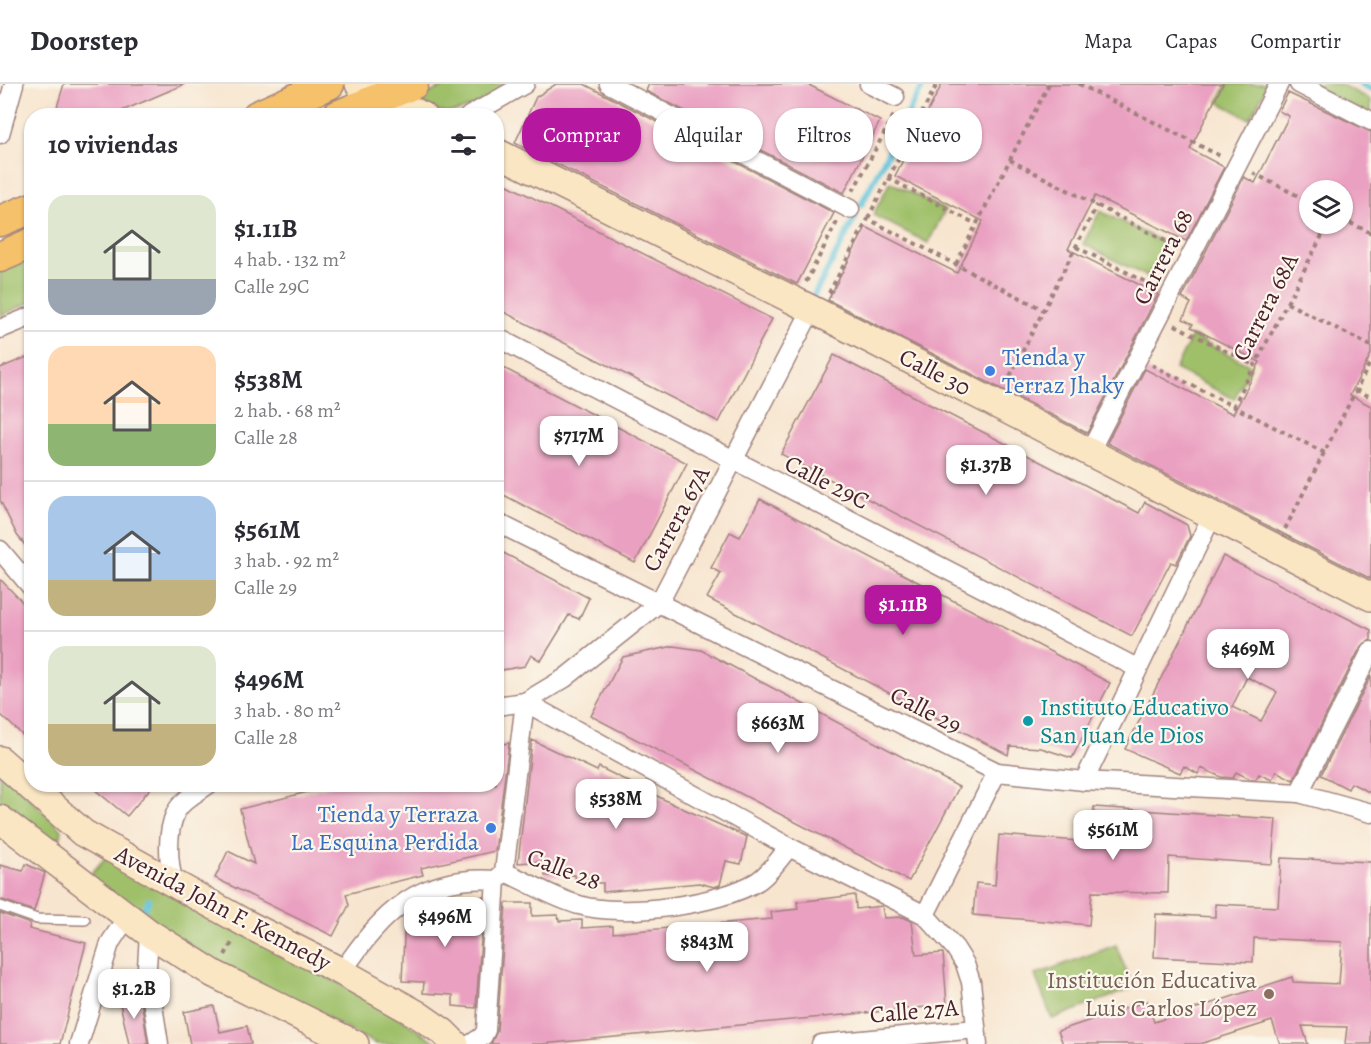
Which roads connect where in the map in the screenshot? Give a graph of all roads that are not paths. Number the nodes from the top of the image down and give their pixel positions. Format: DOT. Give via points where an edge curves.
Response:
graph roads {
  1 [pos="14,84"];
  2 [pos="295,84"];
  3 [pos="329,84"];
  4 [pos="413,84"];
  5 [pos="525,84"];
  6 [pos="609,84"];
  7 [pos="869,84"];
  8 [pos="1279,84"];
  9 [pos="1299,84"];
  10 [pos="372,90"];
  11 [pos="895,97"];
  12 [pos="273,108"];
  13 [pos="274,108"];
  14 [pos="348,108"];
  15 [pos="407,108"];
  16 [pos="483,108"];
  17 [pos="1371,121"];
  18 [pos="0,134"];
  19 [pos="504,156"];
  20 [pos="850,209"];
  21 [pos="24,211"];
  22 [pos="0,221"];
  23 [pos="24,246"];
  24 [pos="0,257"];
  25 [pos="816,311"];
  26 [pos="24,319"];
  27 [pos="0,329"];
  28 [pos="504,341"];
  29 [pos="1089,453"];
  30 [pos="734,461"];
  31 [pos="1212,516"];
  32 [pos="504,526"];
  33 [pos="0,550"];
  34 [pos="24,578"];
  35 [pos="1370,595"];
  36 [pos="659,603"];
  37 [pos="1371,651"];
  38 [pos="1137,668"];
  39 [pos="525,702"];
  40 [pos="504,705"];
  41 [pos="0,760"];
  42 [pos="997,772"];
  43 [pos="24,781"];
  44 [pos="1084,781"];
  45 [pos="36,792"];
  46 [pos="199,792"];
  47 [pos="1299,793"];
  48 [pos="1371,813"];
  49 [pos="0,819"];
  50 [pos="82,833"];
  51 [pos="789,847"];
  52 [pos="59,863"];
  53 [pos="500,876"];
  54 [pos="164,878"];
  55 [pos="0,906"];
  56 [pos="123,915"];
  57 [pos="926,915"];
  58 [pos="84,920"];
  59 [pos="149,933"];
  60 [pos="342,972"];
  61 [pos="977,1037"];
  62 [pos="80,1044"];
  63 [pos="159,1044"];
  64 [pos="355,1044"];
  65 [pos="455,1044"];
  66 [pos="471,1044"];
  67 [pos="821,1044"];
  1 -- 18 [label="street"];
  2 -- 12 [label="main road" via="284,102"];
  3 -- 13 [label="main road"];
  4 -- 10 [label="main road"];
  5 -- 16 [label="street"];
  6 -- 20 [label="street"];
  7 -- 11 [label="street"];
  8 -- 29 [label="street, Carrera 68"];
  9 -- 17 [label="street"];
  10 -- 14 [label="main road"];
  10 -- 15 [label="street"];
  19 -- 25 [label="street, Calle 30"];
  21 -- 22 [label="main road"];
  23 -- 24 [label="main road"];
  25 -- 29 [label="street, Calle 30"];
  25 -- 30 [label="street, Carrera 67A"];
  26 -- 27 [label="street"];
  28 -- 30 [label="street, Calle 29C"];
  29 -- 31 [label="street, Calle 30"];
  30 -- 36 [label="street, Carrera 67A"];
  30 -- 38 [label="street, Calle 29C"];
  31 -- 35 [label="street, Calle 30"];
  31 -- 38 [label="street"];
  32 -- 36 [label="street, Calle 29"];
  33 -- 34 [label="street"];
  36 -- 39 [label="street, Carrera 67A" via="580,667"];
  36 -- 42 [label="street, Calle 29"];
  37 -- 47 [label="street"];
  38 -- 44 [label="street"];
  39 -- 40 [label="street"];
  39 -- 51 [label="street"];
  39 -- 53 [label="street"];
  41 -- 43 [label="street, Avenida John F. Kennedy"];
  42 -- 44 [label="street, Calle 29"];
  42 -- 57 [label="street"];
  44 -- 47 [label="street, Calle 29"];
  45 -- 50 [label="street, Avenida John F. Kennedy"];
  46 -- 54 [label="street" via="176,811 170,864"];
  47 -- 48 [label="street, Calle 29"];
  49 -- 52 [label="street, Avenida John F. Kennedy"];
  50 -- 52 [label="street"];
  50 -- 54 [label="street, Avenida John F. Kennedy"];
  51 -- 53 [label="street, Calle 28" via="760,880 740,890 655,908 611,911 579,905"];
  51 -- 57 [label="street"];
  52 -- 56 [label="street, Avenida John F. Kennedy"];
  53 -- 60 [label="street, Calle 28" via="420,891 393,909 366,936"];
  53 -- 66 [label="street" via="486,1030"];
  54 -- 60 [label="street, Avenida John F. Kennedy"];
  55 -- 58 [label="lane" via="37,919"];
  56 -- 59 [label="street, Avenida John F. Kennedy"];
  56 -- 62 [label="street" via="110,943"];
  57 -- 61 [label="street" via="965,964 971,982"];
  59 -- 63 [label="street" via="147,967"];
  59 -- 64 [label="street, Avenida John F. Kennedy" via="214,974"];
  60 -- 65 [label="street, Avenida John F. Kennedy" via="417,1014"];
  61 -- 67 [label="street, Calle 27A"];
}
